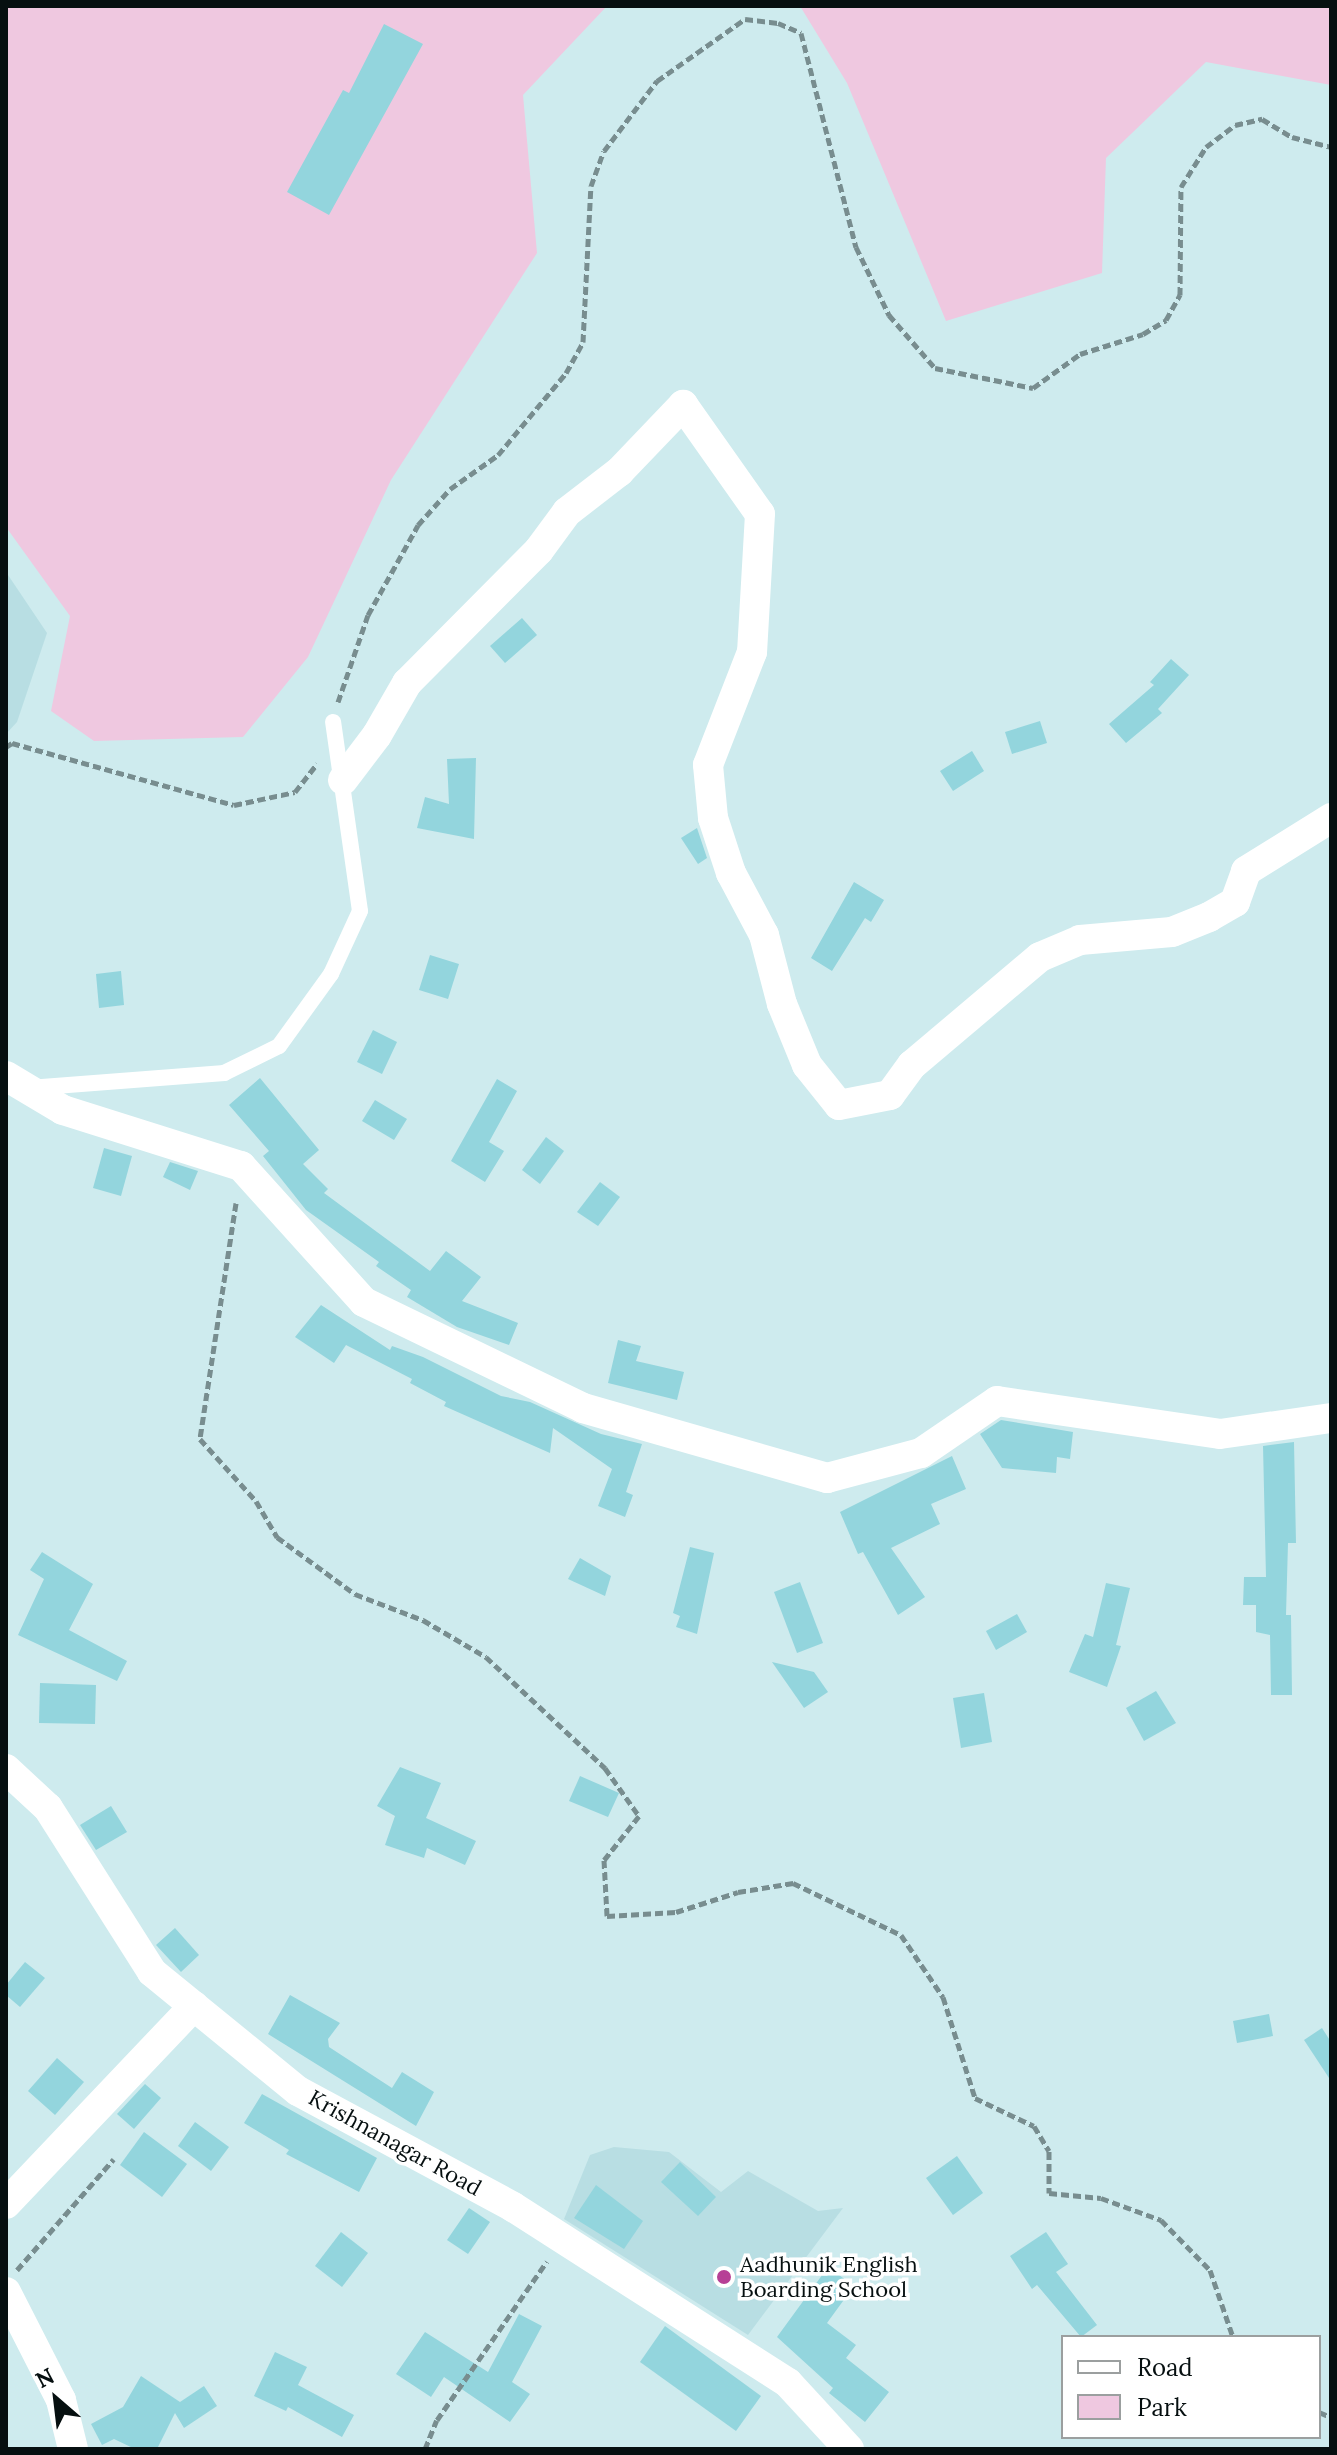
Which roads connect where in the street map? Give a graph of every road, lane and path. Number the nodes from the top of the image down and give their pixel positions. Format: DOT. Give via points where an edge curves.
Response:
graph roads {
  1 [pos="1331,147"];
  2 [pos="333,722"];
  3 [pos="9,745"];
  4 [pos="343,780"];
  5 [pos="1331,818"];
  6 [pos="17,1083"];
  7 [pos="241,1166"];
  8 [pos="1331,1418"];
  9 [pos="6,1769"];
  10 [pos="194,2006"];
  11 [pos="114,2159"];
  12 [pos="6,2204"];
  13 [pos="561,2240"];
  14 [pos="6,2283"];
  15 [pos="6,2292"];
  16 [pos="1232,2335"];
  17 [pos="73,2449"];
  18 [pos="425,2449"];
  19 [pos="849,2449"];
  1 -- 2 [label="path" via="1292,137 1262,119 1235,125 1206,147 1181,187 1180,295 1166,320 1143,334 1080,354 1033,388 935,368 889,315 856,247 801,33 778,23 745,19 657,81 604,151 591,186 583,342 566,373 498,455 450,489 418,525 368,615"];
  2 -- 3 [label="path" via="321,759 295,792 234,805"];
  2 -- 4 [label="lane"];
  4 -- 5 [label="street" via="407,683 539,550 567,512 619,472 683,405 760,514 761,577 752,652 708,765 713,818 731,873 764,935 782,1004 807,1065 839,1105 890,1095 912,1065 1040,957 1080,940 1172,932 1209,917 1235,902 1246,871"];
  4 -- 6 [label="lane" via="360,911 331,974 279,1046 224,1073"];
  6 -- 7 [label="street" via="63,1110"];
  7 -- 8 [label="street" via="364,1302 583,1408 827,1478 921,1453 997,1401 1220,1434"];
  7 -- 16 [label="path" via="200,1439 256,1501 277,1537 355,1594 423,1620 486,1657 605,1768 639,1816 604,1860 607,1916 676,1912 738,1892 793,1883 901,1935 943,1997 975,2098 1034,2126 1049,2151 1049,2193 1101,2198 1161,2220 1210,2270"];
  9 -- 10 [label="street, Krishnanagar Road" via="48,1808 152,1972"];
  10 -- 12 [label="street"];
  10 -- 13 [label="street, Krishnanagar Road" via="298,2091 513,2207"];
  11 -- 14 [label="path"];
  13 -- 18 [label="path" via="437,2420"];
  13 -- 19 [label="street, Krishnanagar Road" via="788,2383"];
  15 -- 17 [label="street" via="61,2400"];
}
